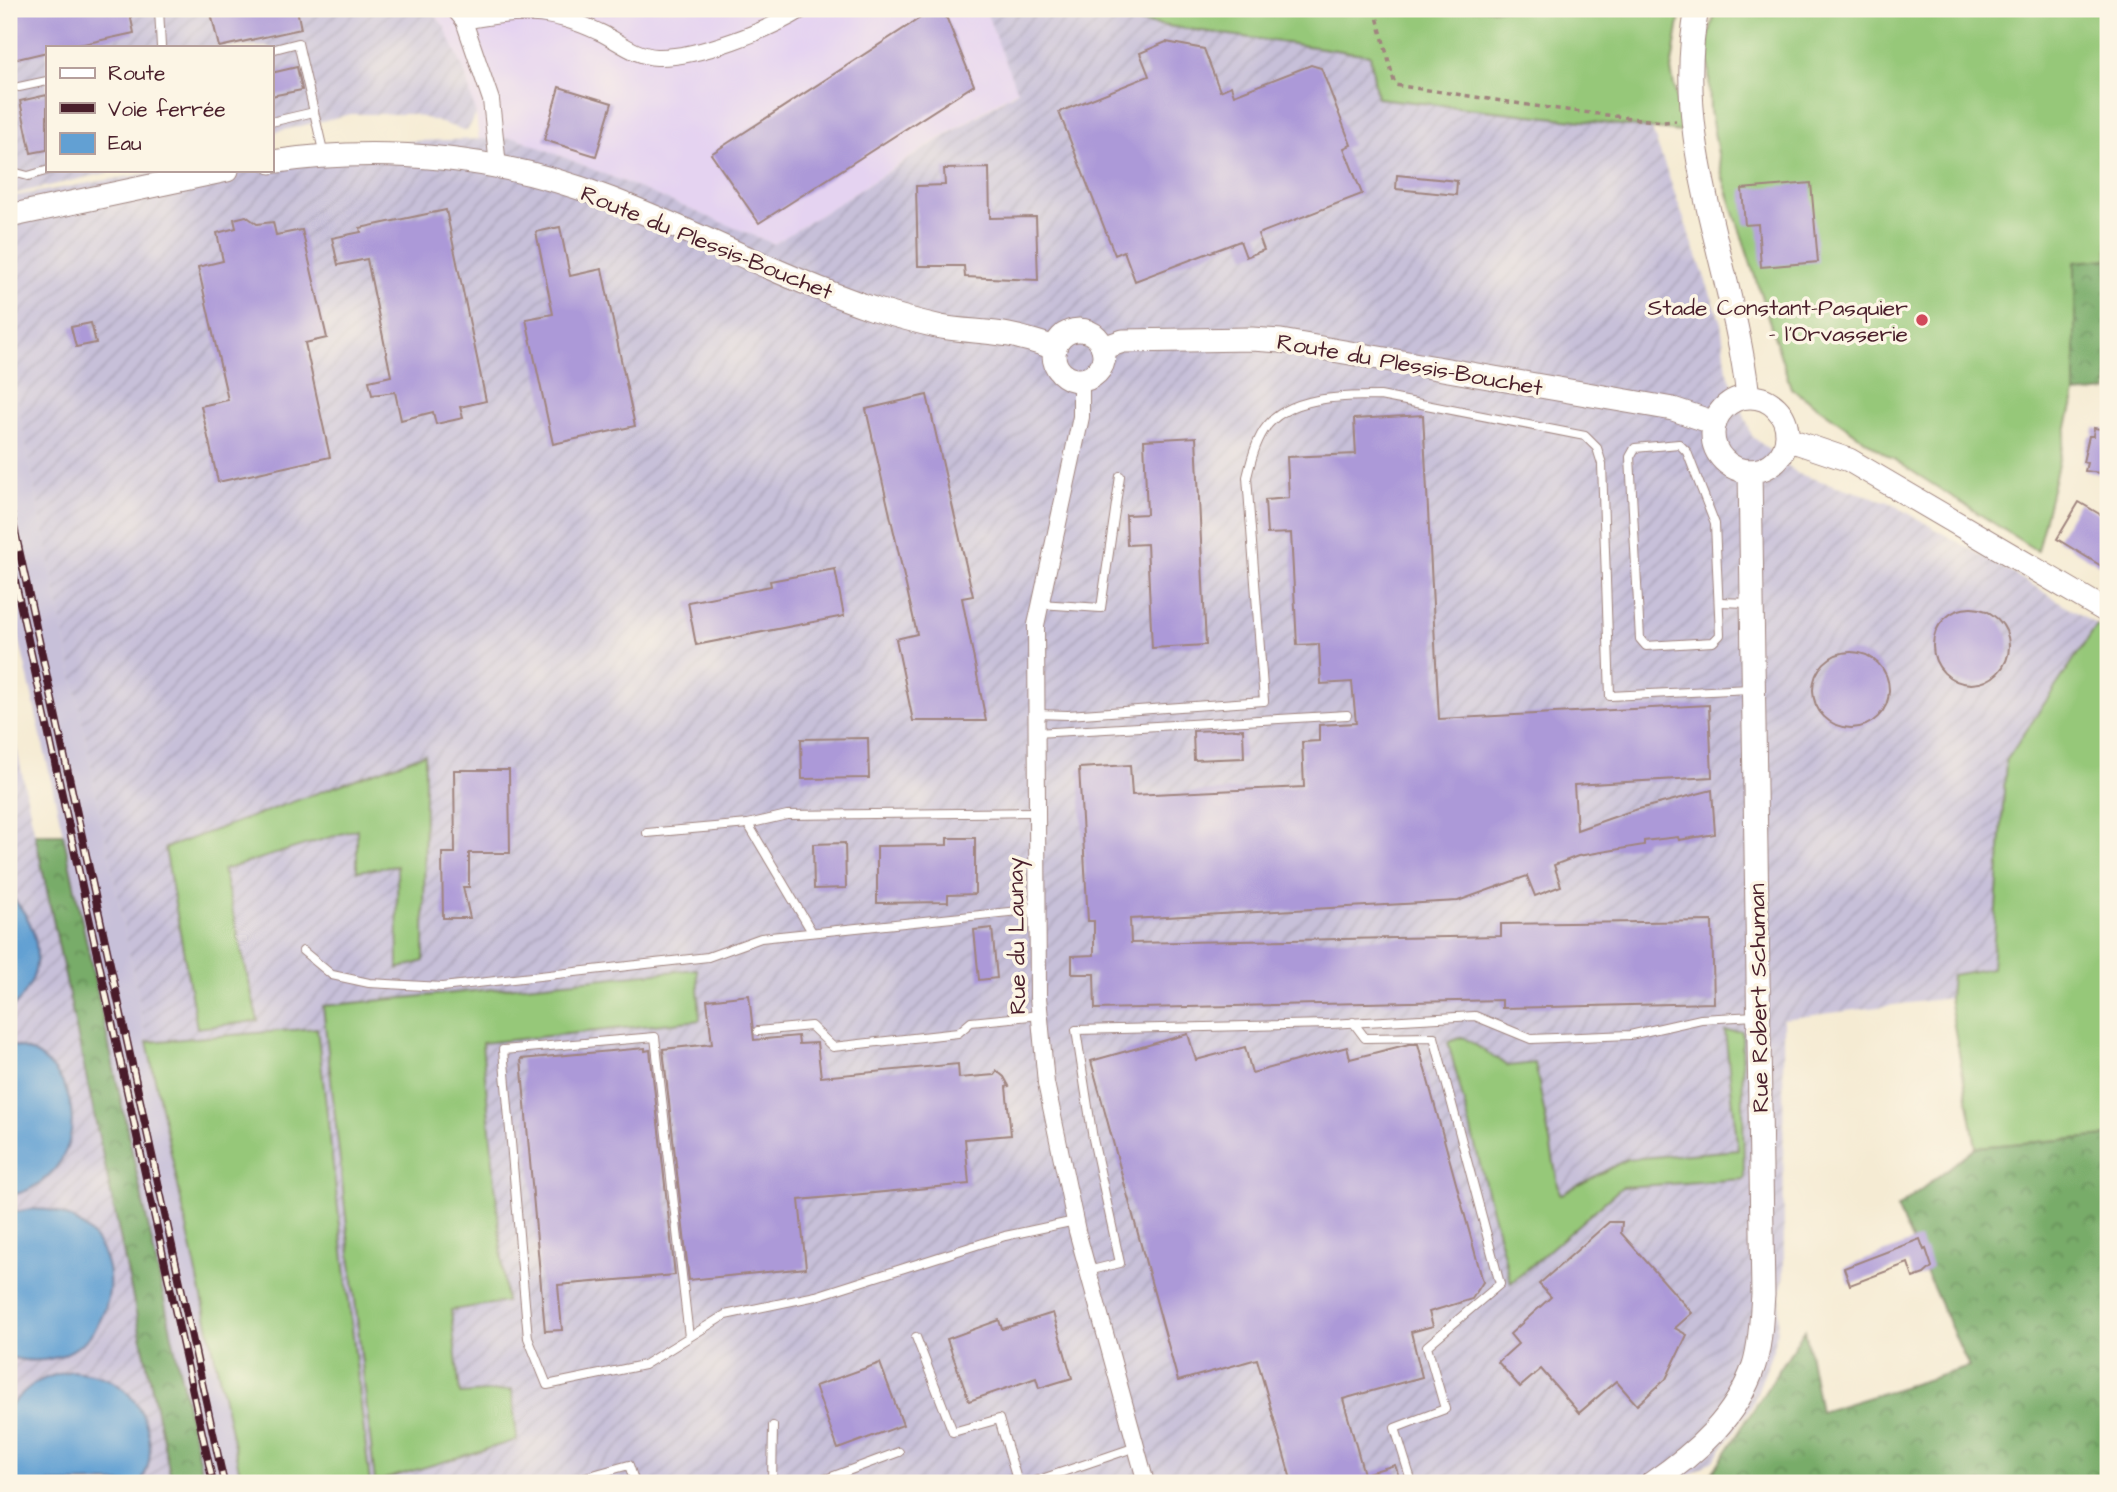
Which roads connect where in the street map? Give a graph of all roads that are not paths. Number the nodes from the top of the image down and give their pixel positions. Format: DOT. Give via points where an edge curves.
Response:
graph roads {
  1 [pos="159,9"];
  2 [pos="803,9"];
  3 [pos="1697,9"];
  4 [pos="459,15"];
  5 [pos="161,46"];
  6 [pos="273,49"];
  7 [pos="46,81"];
  8 [pos="19,88"];
  9 [pos="314,111"];
  10 [pos="273,121"];
  11 [pos="324,155"];
  12 [pos="273,162"];
  13 [pos="498,166"];
  14 [pos="9,171"];
  15 [pos="46,171"];
  16 [pos="209,172"];
  17 [pos="191,174"];
  18 [pos="9,216"];
  19 [pos="1055,348"];
  20 [pos="1103,348"];
  21 [pos="1081,380"];
  22 [pos="1748,396"];
  23 [pos="1715,423"];
  24 [pos="1787,439"];
  25 [pos="1750,471"];
  26 [pos="1120,476"];
  27 [pos="1719,602"];
  28 [pos="1752,603"];
  29 [pos="1040,604"];
  30 [pos="2108,612"];
  31 [pos="1753,689"];
  32 [pos="1036,714"];
  33 [pos="1347,715"];
  34 [pos="1036,733"];
  35 [pos="1037,812"];
  36 [pos="748,824"];
  37 [pos="647,833"];
  38 [pos="1037,909"];
  39 [pos="812,932"];
  40 [pos="303,951"];
  41 [pos="1040,1015"];
  42 [pos="1758,1016"];
  43 [pos="1353,1022"];
  44 [pos="758,1031"];
  45 [pos="1075,1221"];
  46 [pos="1088,1271"];
  47 [pos="689,1337"];
  48 [pos="916,1337"];
  49 [pos="773,1426"];
  50 [pos="1136,1447"];
  51 [pos="899,1452"];
  52 [pos="564,1483"];
  53 [pos="635,1483"];
  54 [pos="772,1483"];
  55 [pos="815,1483"];
  56 [pos="1018,1483"];
  57 [pos="1030,1483"];
  58 [pos="1146,1483"];
  59 [pos="1412,1483"];
  60 [pos="1652,1483"];
  1 -- 5 [label="lane"];
  2 -- 4 [label="street" via="740,38 686,54 657,57 632,51 600,32 561,18 534,13"];
  3 -- 22 [label="street" via="1689,70 1692,120"];
  4 -- 13 [label="street" via="491,100"];
  6 -- 9 [label="lane" via="298,43"];
  7 -- 8 [label="lane"];
  9 -- 10 [label="lane"];
  9 -- 11 [label="lane"];
  11 -- 12 [label="street, Route du Plessis-Bouchet"];
  11 -- 13 [label="street, Route du Plessis-Bouchet" via="418,155"];
  13 -- 19 [label="street, Route du Plessis-Bouchet" via="608,198 807,285 876,309 941,327 1008,335"];
  14 -- 15 [label="lane" via="28,176"];
  16 -- 17 [label="street"];
  17 -- 18 [label="street"];
  19 -- 20 [label="street" via="1064,335 1079,330 1093,335"];
  19 -- 21 [label="street" via="1059,371"];
  20 -- 21 [label="street" via="1100,369"];
  20 -- 23 [label="street, Route du Plessis-Bouchet" via="1123,341 1281,341 1672,409"];
  21 -- 29 [label="street, Rue du Launay" via="1080,417"];
  22 -- 23 [label="street" via="1727,404"];
  22 -- 24 [label="street" via="1778,408"];
  23 -- 25 [label="street" via="1714,442 1724,460"];
  24 -- 25 [label="street" via="1771,465"];
  24 -- 30 [label="street" via="1849,460"];
  25 -- 28 [label="street, Rue Robert Schuman"];
  26 -- 29 [label="lane" via="1101,608"];
  27 -- 27 [label="lane" via="1716,524 1687,452 1679,444 1634,448 1630,457 1642,643 1713,642 1720,635"];
  27 -- 28 [label="lane"];
  28 -- 31 [label="street, Rue Robert Schuman"];
  29 -- 32 [label="street, Rue du Launay"];
  31 -- 32 [label="lane" via="1610,696 1602,464 1597,448 1585,436 1380,397 1350,396 1284,411 1264,429 1252,456 1247,477 1264,701"];
  31 -- 42 [label="street, Rue Robert Schuman"];
  32 -- 34 [label="street, Rue du Launay"];
  33 -- 34 [label="lane"];
  34 -- 35 [label="street, Rue du Launay"];
  35 -- 36 [label="lane" via="787,815"];
  35 -- 38 [label="street, Rue du Launay"];
  36 -- 37 [label="lane"];
  36 -- 39 [label="lane"];
  38 -- 39 [label="lane"];
  38 -- 41 [label="street, Rue du Launay"];
  39 -- 40 [label="lane" via="761,938 708,957 442,987 369,983 332,975"];
  41 -- 44 [label="lane" via="971,1022 958,1033 833,1047 811,1026"];
  41 -- 45 [label="street, Rue du Launay" via="1046,1083"];
  42 -- 43 [label="lane" via="1701,1019 1630,1035 1531,1039 1475,1016"];
  42 -- 60 [label="street, Rue Robert Schuman" via="1763,1295 1754,1366 1727,1416 1707,1441"];
  43 -- 46 [label="lane" via="1076,1030 1093,1139 1120,1263"];
  43 -- 59 [label="lane" via="1365,1038 1434,1037 1500,1284 1427,1346 1445,1409 1395,1428"];
  45 -- 46 [label="street, Rue du Launay"];
  45 -- 47 [label="lane" via="1005,1236 816,1296 725,1315"];
  46 -- 50 [label="street, Rue du Launay"];
  47 -- 47 [label="lane" via="655,1037 503,1050 528,1338 547,1384 644,1365"];
  48 -- 56 [label="lane" via="953,1432 999,1419"];
  49 -- 54 [label="lane"];
  50 -- 57 [label="lane"];
  50 -- 58 [label="street, Rue du Launay"];
  51 -- 55 [label="lane"];
  52 -- 53 [label="lane" via="629,1465"];
}
